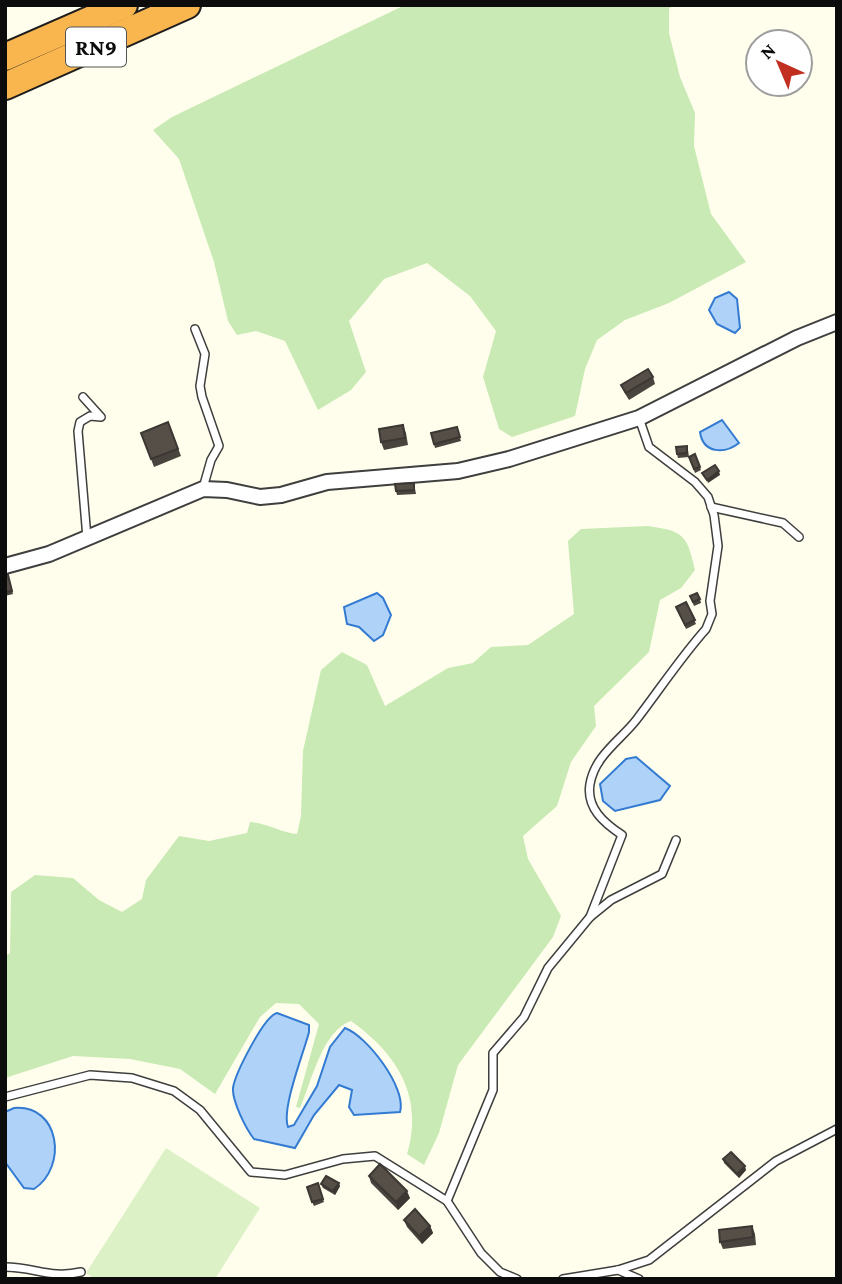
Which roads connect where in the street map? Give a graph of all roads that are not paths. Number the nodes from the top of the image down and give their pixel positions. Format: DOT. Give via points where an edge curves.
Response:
graph roads {
  1 [pos="124,5"];
  2 [pos="187,5"];
  3 [pos="5,57"];
  4 [pos="5,86"];
  5 [pos="837,322"];
  6 [pos="195,329"];
  7 [pos="83,397"];
  8 [pos="639,418"];
  9 [pos="203,489"];
  10 [pos="711,507"];
  11 [pos="799,537"];
  12 [pos="87,538"];
  13 [pos="5,566"];
  14 [pos="676,840"];
  15 [pos="590,917"];
  16 [pos="5,1097"];
  17 [pos="837,1129"];
  18 [pos="447,1200"];
  19 [pos="5,1267"];
  20 [pos="618,1270"];
  21 [pos="81,1272"];
  22 [pos="517,1279"];
  23 [pos="563,1279"];
  24 [pos="639,1279"];
  1 -- 3 [label="highway, RN9"];
  2 -- 4 [label="highway, RN9"];
  5 -- 8 [label="street"];
  6 -- 9 [label="lane" via="205,354 202,397 219,446"];
  7 -- 12 [label="lane" via="101,417 90,416 80,422 78,431"];
  8 -- 9 [label="street" via="564,444 458,471 327,482 260,497"];
  8 -- 10 [label="lane" via="649,447 695,482"];
  9 -- 12 [label="street"];
  10 -- 11 [label="lane" via="783,523"];
  10 -- 15 [label="lane" via="718,546 712,614 706,629 637,719 603,755 590,783 591,803 602,822 622,835"];
  12 -- 13 [label="street"];
  14 -- 15 [label="lane" via="662,874 611,900"];
  15 -- 18 [label="lane" via="548,968 524,1017 494,1053 493,1090"];
  16 -- 18 [label="lane" via="90,1075 132,1078 174,1091 200,1110 251,1172 285,1175 343,1159 375,1156"];
  17 -- 20 [label="lane" via="776,1161 649,1260"];
  18 -- 22 [label="lane" via="481,1253 500,1272"];
  19 -- 21 [label="lane" via="60,1277"];
  20 -- 23 [label="lane"];
  20 -- 24 [label="lane"];
}
